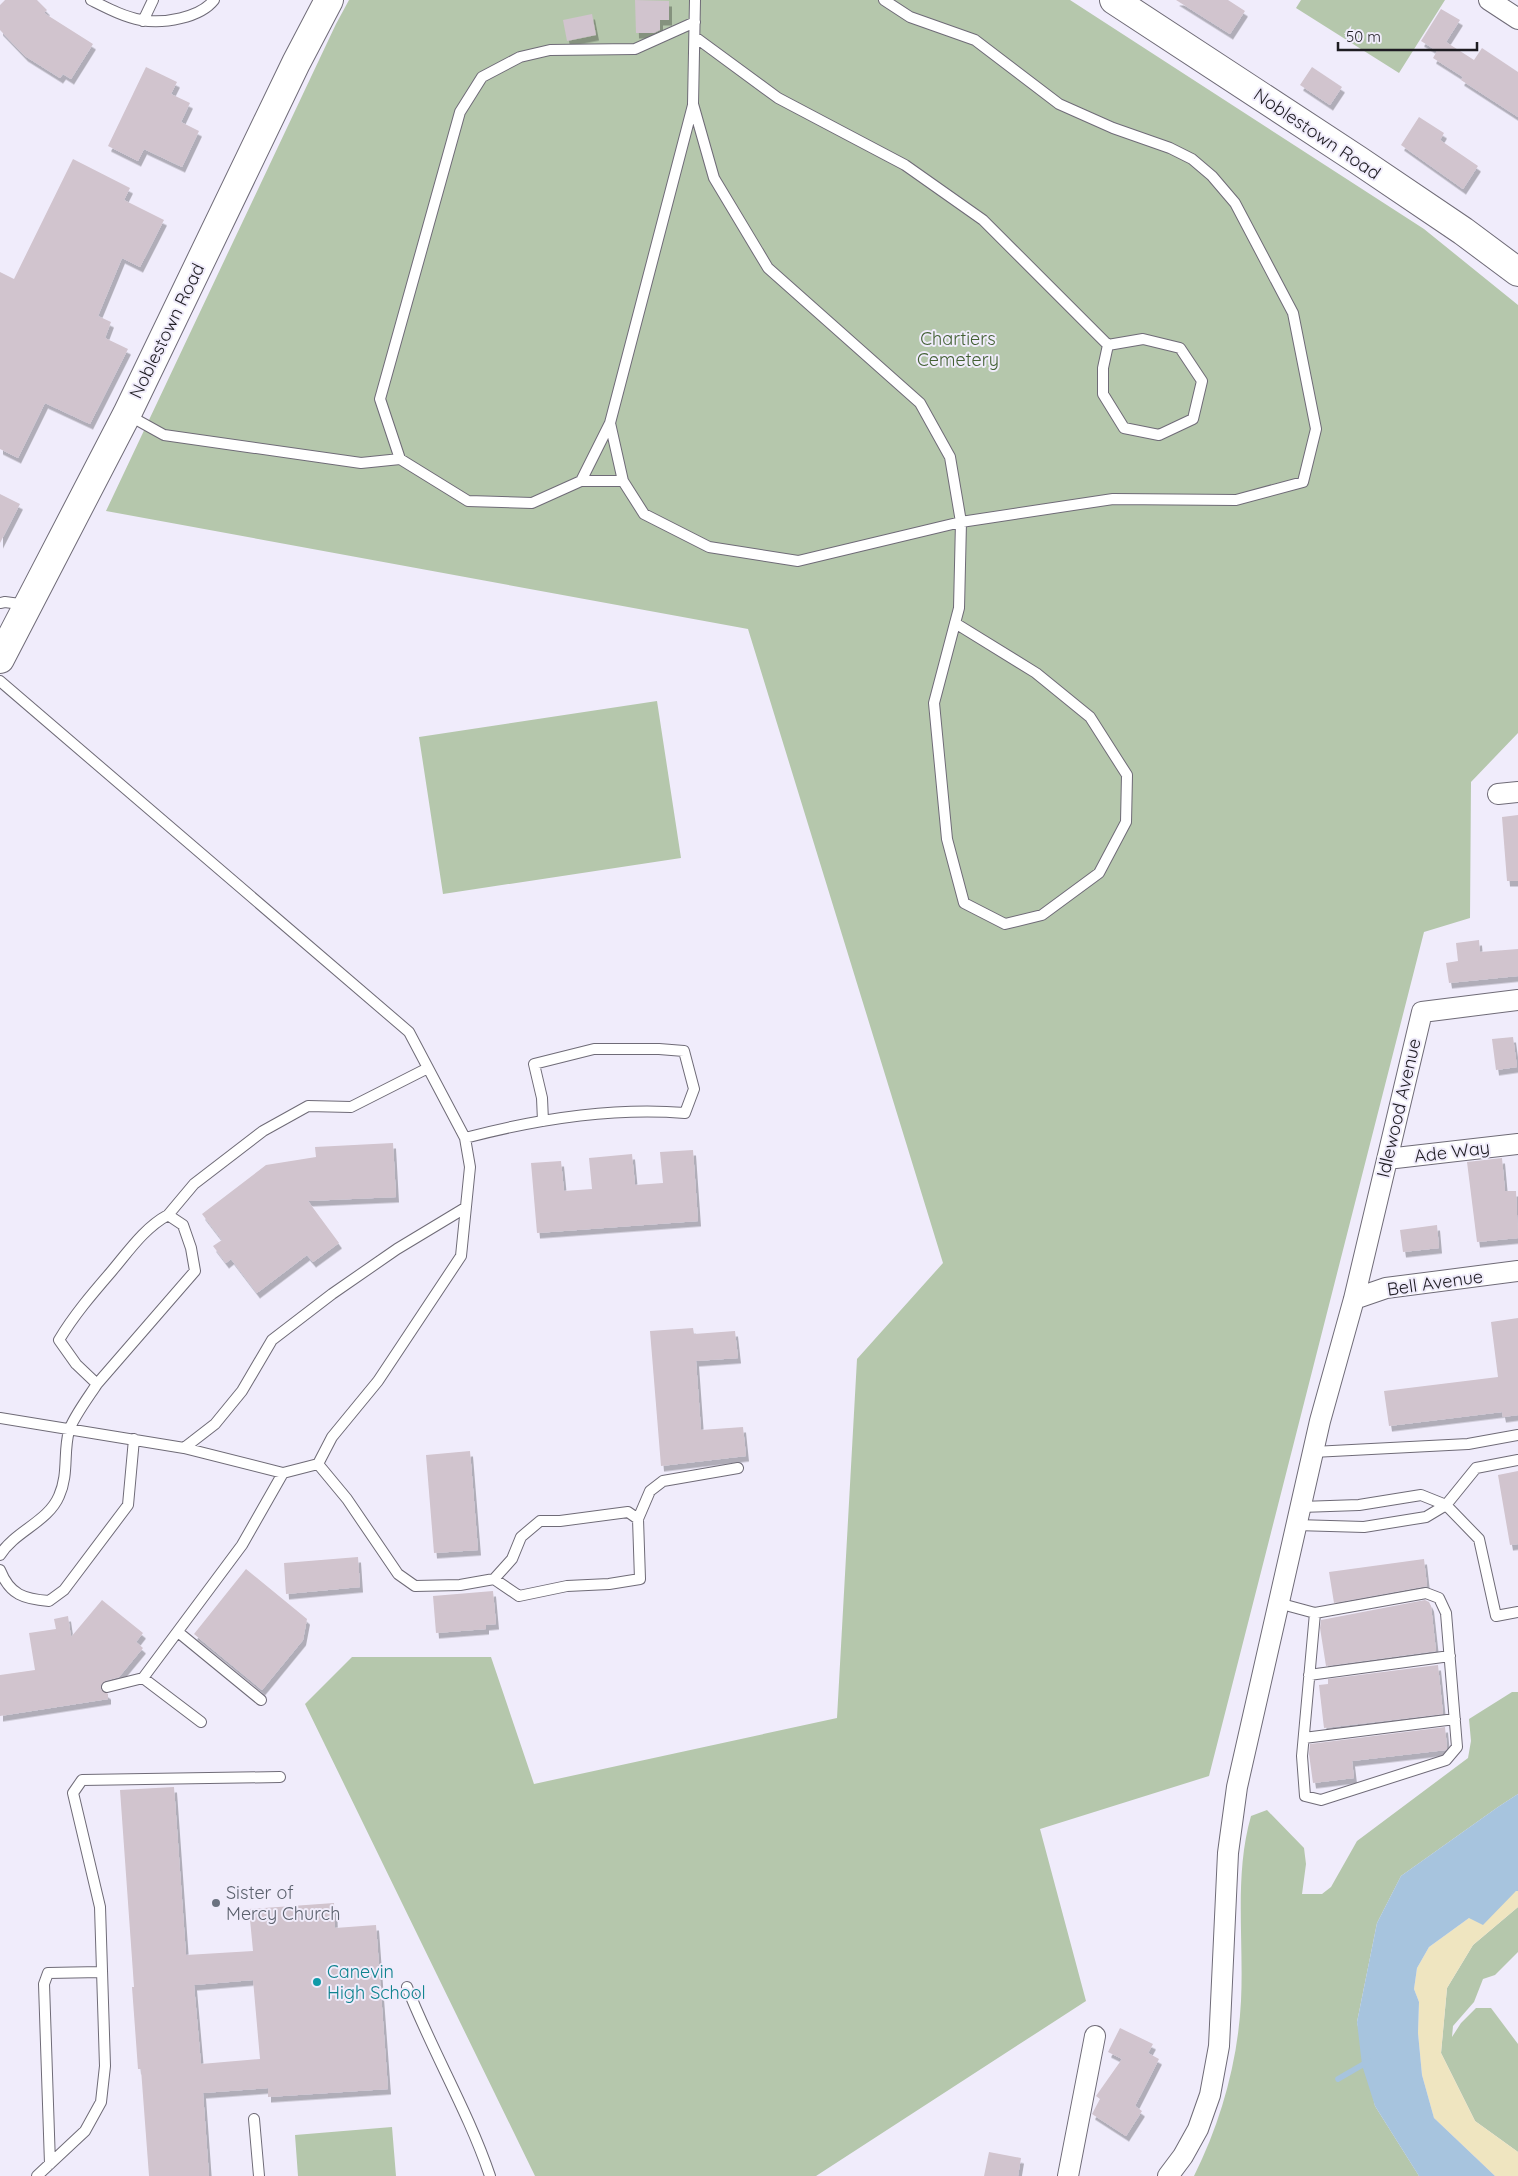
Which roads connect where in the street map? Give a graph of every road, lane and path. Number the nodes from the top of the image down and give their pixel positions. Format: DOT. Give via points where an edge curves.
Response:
graph roads {
  1 [pos="91,0"];
  2 [pos="153,0"];
  3 [pos="214,0"];
  4 [pos="329,0"];
  5 [pos="696,0"];
  6 [pos="884,0"];
  7 [pos="1114,0"];
  8 [pos="1489,0"];
  9 [pos="1518,19"];
  10 [pos="143,21"];
  11 [pos="695,22"];
  12 [pos="694,37"];
  13 [pos="693,104"];
  14 [pos="1518,272"];
  15 [pos="1108,345"];
  16 [pos="127,414"];
  17 [pos="610,423"];
  18 [pos="400,459"];
  19 [pos="581,481"];
  20 [pos="623,481"];
  21 [pos="961,522"];
  22 [pos="0,603"];
  23 [pos="28,605"];
  24 [pos="955,623"];
  25 [pos="0,659"];
  26 [pos="0,681"];
  27 [pos="1518,792"];
  28 [pos="1498,794"];
  29 [pos="1518,1000"];
  30 [pos="428,1068"];
  31 [pos="543,1121"];
  32 [pos="465,1138"];
  33 [pos="1518,1144"];
  34 [pos="1387,1159"];
  35 [pos="465,1208"];
  36 [pos="168,1215"];
  37 [pos="1518,1271"];
  38 [pos="1354,1299"];
  39 [pos="97,1384"];
  40 [pos="0,1418"];
  41 [pos="69,1429"];
  42 [pos="1518,1435"];
  43 [pos="134,1439"];
  44 [pos="184,1448"];
  45 [pos="1313,1452"];
  46 [pos="1518,1460"];
  47 [pos="318,1464"];
  48 [pos="738,1468"];
  49 [pos="283,1473"];
  50 [pos="1446,1506"];
  51 [pos="1298,1516"];
  52 [pos="638,1519"];
  53 [pos="0,1556"];
  54 [pos="0,1570"];
  55 [pos="494,1579"];
  56 [pos="1278,1603"];
  57 [pos="1518,1612"];
  58 [pos="1315,1613"];
  59 [pos="178,1632"];
  60 [pos="1450,1656"];
  61 [pos="1309,1675"];
  62 [pos="143,1678"];
  63 [pos="106,1686"];
  64 [pos="262,1700"];
  65 [pos="1455,1719"];
  66 [pos="201,1722"];
  67 [pos="1304,1738"];
  68 [pos="280,1777"];
  69 [pos="101,1972"];
  70 [pos="408,1987"];
  71 [pos="1095,2036"];
  72 [pos="254,2119"];
  73 [pos="50,2164"];
  74 [pos="37,2176"];
  75 [pos="259,2176"];
  76 [pos="490,2176"];
  77 [pos="1068,2176"];
  78 [pos="1168,2176"];
  1 -- 10 [label="lane"];
  2 -- 10 [label="lane"];
  3 -- 10 [label="lane" via="192,16"];
  4 -- 16 [label="main road, Noblestown Road"];
  5 -- 11 [label="lane"];
  6 -- 21 [label="lane" via="910,17 974,40 1059,104 1170,148 1192,159 1212,176 1235,204 1293,313 1316,429 1303,482 1236,500 1113,499"];
  7 -- 14 [label="main road, Noblestown Road" via="1358,160"];
  8 -- 9 [label="street"];
  11 -- 12 [label="lane"];
  11 -- 18 [label="lane" via="635,49 550,50 520,56 482,77 460,112 380,399"];
  12 -- 13 [label="lane"];
  12 -- 15 [label="lane" via="778,98 905,165 982,220"];
  13 -- 17 [label="lane"];
  13 -- 21 [label="lane" via="714,178 768,268 920,404 950,457"];
  15 -- 15 [label="lane" via="1103,368 1103,394 1124,428 1159,435 1193,420 1202,381 1180,348 1143,339"];
  16 -- 18 [label="lane" via="164,435 361,463"];
  16 -- 23 [label="main road, Noblestown Road"];
  17 -- 19 [label="lane"];
  17 -- 20 [label="lane"];
  18 -- 19 [label="lane" via="468,501 532,503"];
  19 -- 20 [label="lane"];
  20 -- 21 [label="lane" via="644,514 709,547 798,561"];
  21 -- 24 [label="lane" via="959,608"];
  22 -- 23 [label="lane"];
  23 -- 25 [label="main road, Noblestown Road"];
  24 -- 24 [label="lane" via="1036,673 1090,716 1127,775 1126,822 1099,873 1042,915 1005,924 964,903 947,839 934,703"];
  26 -- 30 [label="lane" via="409,1032"];
  27 -- 28 [label="street"];
  29 -- 34 [label="street, Idlewood Avenue" via="1422,1012"];
  30 -- 32 [label="lane"];
  30 -- 36 [label="lane" via="351,1107 308,1106 263,1131 194,1184"];
  31 -- 31 [label="lane" via="648,1110 685,1113 694,1090 684,1051 594,1049 534,1064 542,1098"];
  31 -- 32 [label="lane"];
  32 -- 35 [label="lane" via="470,1167"];
  33 -- 34 [label="street, Ade Way"];
  34 -- 38 [label="street, Idlewood Avenue"];
  35 -- 44 [label="lane" via="397,1249 272,1340 242,1391 215,1424"];
  35 -- 47 [label="lane" via="461,1256 378,1380 332,1437"];
  36 -- 39 [label="lane" via="183,1225 195,1271"];
  36 -- 39 [label="lane" via="155,1222 134,1245 70,1321 59,1340 76,1364"];
  37 -- 38 [label="street, Bell Avenue" via="1386,1288"];
  38 -- 45 [label="street, Idlewood Avenue"];
  39 -- 41 [label="lane"];
  40 -- 41 [label="lane"];
  41 -- 43 [label="lane"];
  41 -- 53 [label="lane" via="65,1477 59,1497 50,1511 7,1544"];
  42 -- 45 [label="lane" via="1468,1444"];
  43 -- 44 [label="lane"];
  43 -- 54 [label="lane" via="128,1504 64,1590 49,1601 18,1595 4,1581"];
  44 -- 49 [label="lane"];
  45 -- 51 [label="street, Idlewood Avenue"];
  46 -- 50 [label="lane" via="1476,1468"];
  47 -- 49 [label="lane"];
  47 -- 55 [label="lane" via="347,1499 398,1574 415,1586 460,1586"];
  48 -- 52 [label="lane" via="663,1481 650,1490"];
  49 -- 59 [label="lane" via="242,1545"];
  50 -- 51 [label="lane" via="1421,1495"];
  50 -- 51 [label="lane" via="1426,1517 1364,1527"];
  50 -- 57 [label="lane" via="1479,1539 1496,1616"];
  51 -- 56 [label="street, Idlewood Avenue"];
  52 -- 55 [label="lane" via="628,1512 540,1521 521,1537 512,1559"];
  52 -- 55 [label="lane" via="640,1579 567,1586 519,1596"];
  56 -- 58 [label="lane"];
  56 -- 78 [label="street, Idlewood Avenue" via="1236,1787 1228,1854 1219,2046 1210,2095 1198,2129"];
  58 -- 60 [label="lane" via="1426,1593 1438,1598 1446,1613"];
  58 -- 61 [label="lane"];
  59 -- 62 [label="lane"];
  59 -- 64 [label="lane"];
  60 -- 61 [label="lane"];
  60 -- 65 [label="lane"];
  61 -- 67 [label="lane"];
  62 -- 63 [label="lane"];
  62 -- 66 [label="lane"];
  65 -- 67 [label="lane"];
  65 -- 67 [label="lane" via="1457,1747 1446,1760 1321,1800 1305,1796"];
  68 -- 69 [label="lane" via="82,1780 73,1793 100,1907"];
  69 -- 73 [label="lane" via="105,2066 101,2102 84,2131"];
  69 -- 73 [label="lane" via="48,1973 44,1984"];
  70 -- 76 [label="lane" via="424,2029 478,2142"];
  71 -- 77 [label="street"];
  72 -- 75 [label="lane"];
  73 -- 74 [label="lane"];
}
